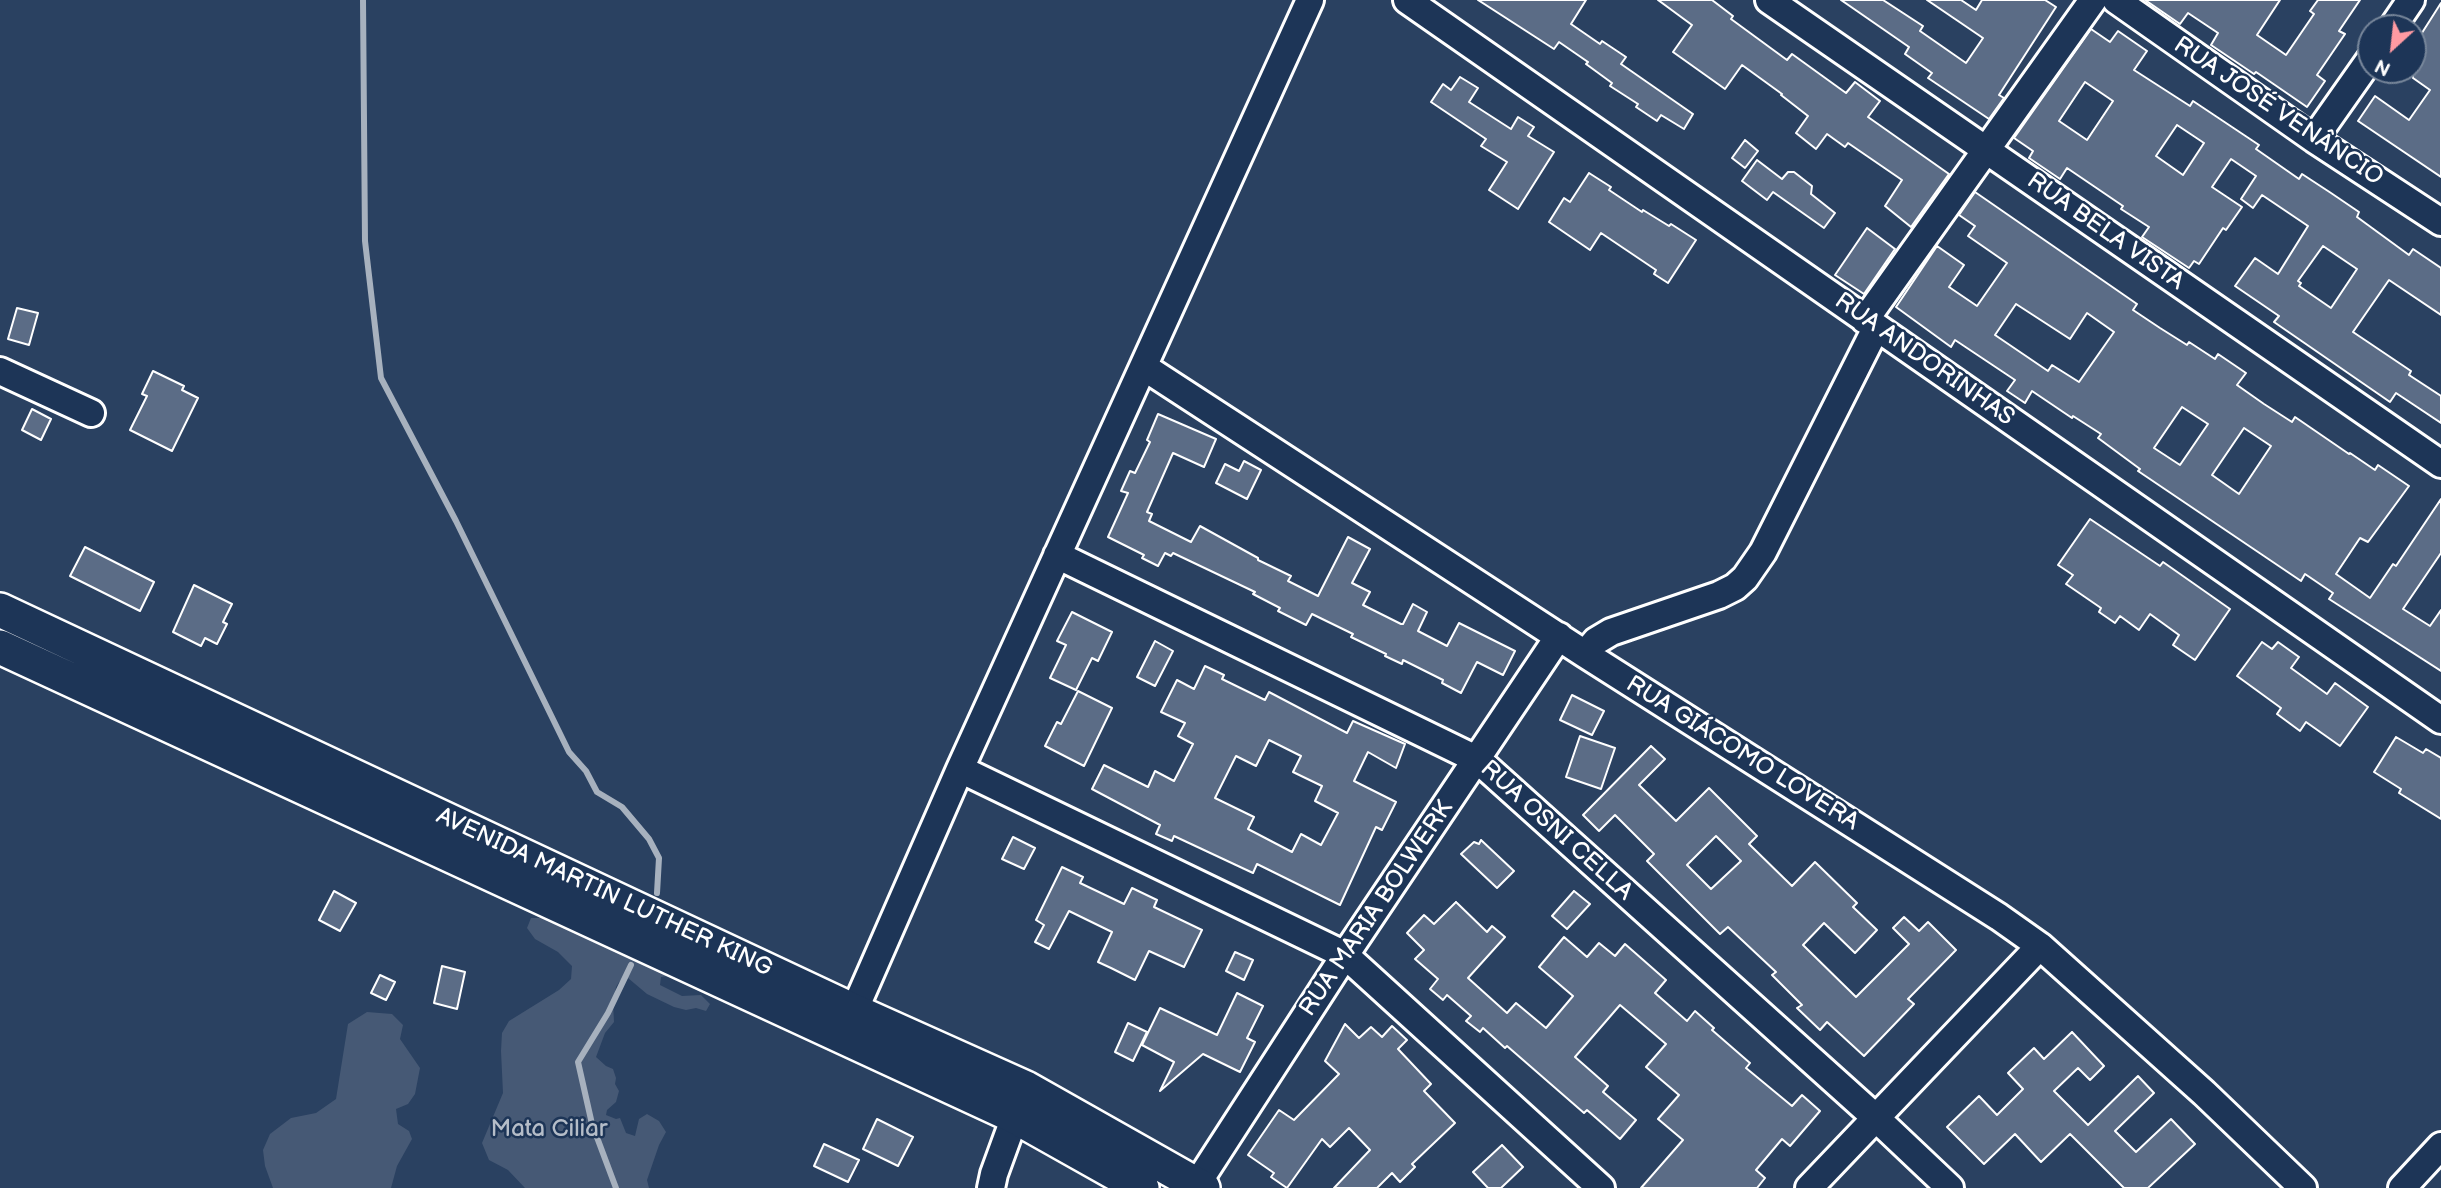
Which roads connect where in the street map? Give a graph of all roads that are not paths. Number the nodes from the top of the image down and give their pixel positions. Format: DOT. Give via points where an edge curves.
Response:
graph roads {
  1 [pos="1310,0"];
  2 [pos="1407,0"];
  3 [pos="1769,0"];
  4 [pos="2092,0"];
  5 [pos="2116,0"];
  6 [pos="2357,78"];
  7 [pos="2314,139"];
  8 [pos="1986,150"];
  9 [pos="2441,222"];
  10 [pos="1871,324"];
  11 [pos="1144,367"];
  12 [pos="0,371"];
  13 [pos="91,413"];
  14 [pos="2441,464"];
  15 [pos="1057,555"];
  16 [pos="0,610"];
  17 [pos="1559,636"];
  18 [pos="0,647"];
  19 [pos="1584,654"];
  20 [pos="2441,720"];
  21 [pos="1478,760"];
  22 [pos="960,769"];
  23 [pos="2040,946"];
  24 [pos="1345,955"];
  25 [pos="854,1011"];
  26 [pos="1020,1102"];
  27 [pos="1875,1118"];
  28 [pos="2441,1146"];
  29 [pos="1200,1186"];
  30 [pos="991,1188"];
  31 [pos="1142,1188"];
  32 [pos="1601,1188"];
  33 [pos="1809,1188"];
  34 [pos="1950,1188"];
  35 [pos="2303,1188"];
  36 [pos="2402,1188"];
  1 -- 11 [label="street"];
  2 -- 10 [label="street, RUA ANDORINHAS"];
  3 -- 8 [label="street, RUA BELA VISTA"];
  4 -- 8 [label="street"];
  5 -- 7 [label="street, RUA JOSÉ VENÂNCIO"];
  6 -- 7 [label="street"];
  7 -- 9 [label="street, RUA JOSÉ VENÂNCIO"];
  8 -- 10 [label="street"];
  8 -- 14 [label="street, RUA BELA VISTA"];
  10 -- 19 [label="street" via="1763,552 1745,578 1719,595 1611,632"];
  10 -- 20 [label="street, RUA ANDORINHAS"];
  11 -- 15 [label="street"];
  11 -- 17 [label="street, RUA GIÁCOMO LOVERA"];
  12 -- 13 [label="street"];
  15 -- 21 [label="street, RUA OSNI CELLA"];
  15 -- 22 [label="street"];
  16 -- 25 [label="main road, AVENIDA MARTIN LUTHER KING"];
  17 -- 19 [label="street, RUA GIÁCOMO LOVERA"];
  17 -- 21 [label="street, RUA MARIA BOLWERK"];
  18 -- 26 [label="main road, AVENIDA MARTIN LUTHER KING"];
  19 -- 23 [label="street, RUA GIÁCOMO LOVERA"];
  21 -- 24 [label="street, RUA MARIA BOLWERK"];
  21 -- 27 [label="street, RUA OSNI CELLA"];
  22 -- 24 [label="street"];
  22 -- 25 [label="street"];
  23 -- 27 [label="street"];
  23 -- 35 [label="street, RUA GIÁCOMO LOVERA"];
  24 -- 29 [label="street, RUA MARIA BOLWERK"];
  24 -- 32 [label="street"];
  25 -- 26 [label="main road, AVENIDA MARTIN LUTHER KING"];
  26 -- 29 [label="main road, AVENIDA MARTIN LUTHER KING"];
  26 -- 30 [label="street"];
  26 -- 31 [label="main road, AVENIDA MARTIN LUTHER KING"];
  27 -- 33 [label="street"];
  27 -- 34 [label="street, RUA OSNI CELLA"];
  28 -- 36 [label="street"];
}
